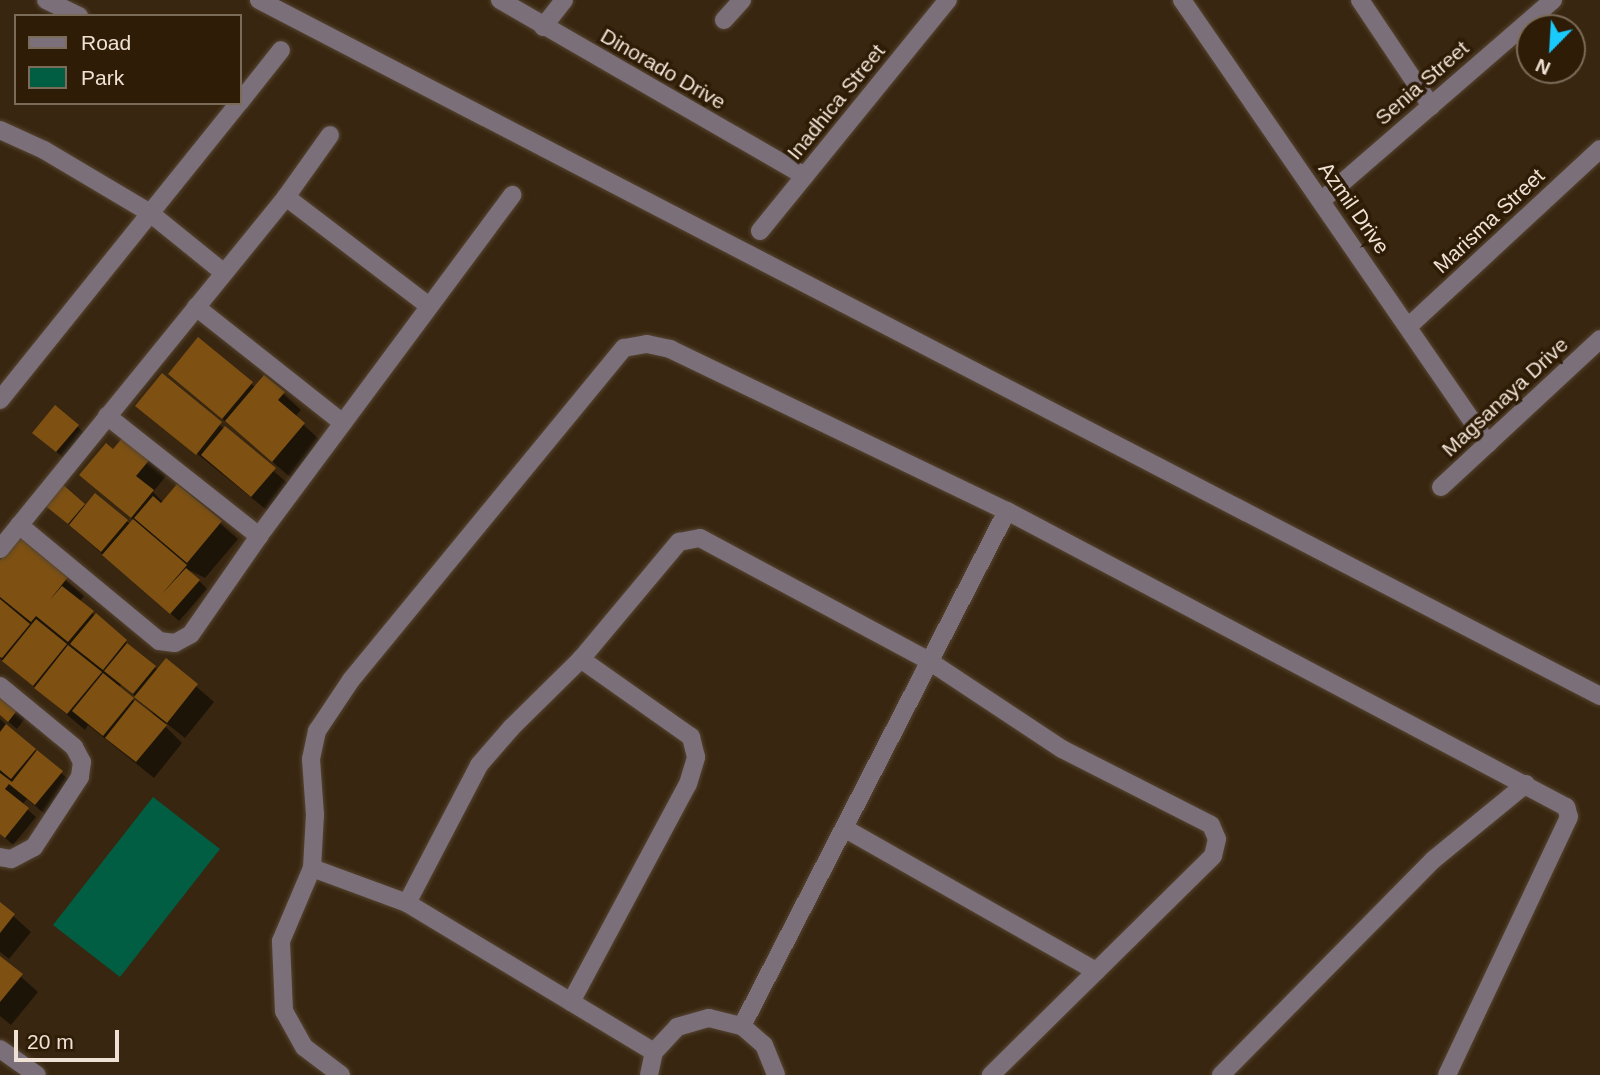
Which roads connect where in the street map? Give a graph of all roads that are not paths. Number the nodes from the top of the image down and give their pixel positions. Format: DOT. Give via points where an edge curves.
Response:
graph roads {
  1 [pos="46,0"];
  2 [pos="259,0"];
  3 [pos="500,0"];
  4 [pos="565,0"];
  5 [pos="742,0"];
  6 [pos="948,0"];
  7 [pos="1182,0"];
  8 [pos="1360,0"];
  9 [pos="1553,0"];
  10 [pos="75,14"];
  11 [pos="724,19"];
  12 [pos="543,27"];
  13 [pos="281,50"];
  14 [pos="242,95"];
  15 [pos="233,105"];
  16 [pos="1431,106"];
  17 [pos="0,130"];
  18 [pos="330,135"];
  19 [pos="1600,149"];
  20 [pos="805,176"];
  21 [pos="512,195"];
  22 [pos="286,197"];
  23 [pos="1321,201"];
  24 [pos="150,213"];
  25 [pos="760,231"];
  26 [pos="223,273"];
  27 [pos="429,306"];
  28 [pos="196,307"];
  29 [pos="1409,326"];
  30 [pos="1600,339"];
  31 [pos="0,400"];
  32 [pos="107,416"];
  33 [pos="343,423"];
  34 [pos="1488,444"];
  35 [pos="1441,487"];
  36 [pos="1007,511"];
  37 [pos="19,525"];
  38 [pos="259,536"];
  39 [pos="0,549"];
  40 [pos="581,659"];
  41 [pos="929,661"];
  42 [pos="0,686"];
  43 [pos="1600,696"];
  44 [pos="1526,784"];
  45 [pos="844,828"];
  46 [pos="0,857"];
  47 [pos="312,868"];
  48 [pos="407,903"];
  49 [pos="1096,971"];
  50 [pos="570,1002"];
  51 [pos="742,1026"];
  52 [pos="0,1049"];
  53 [pos="654,1052"];
  54 [pos="37,1075"];
  55 [pos="341,1075"];
  56 [pos="649,1075"];
  57 [pos="776,1075"];
  58 [pos="991,1075"];
  59 [pos="1221,1075"];
  60 [pos="1447,1075"];
  1 -- 10 [label="street"];
  2 -- 43 [label="street"];
  3 -- 12 [label="street, Dinorado Drive"];
  4 -- 12 [label="street"];
  5 -- 11 [label="street"];
  6 -- 20 [label="street, Inadhica Street"];
  7 -- 23 [label="street, Azmil Drive"];
  8 -- 16 [label="street"];
  9 -- 16 [label="street, Senia Street"];
  12 -- 20 [label="street, Dinorado Drive"];
  13 -- 14 [label="street"];
  15 -- 24 [label="street"];
  16 -- 23 [label="street, Senia Street"];
  17 -- 24 [label="street" via="44,150"];
  18 -- 22 [label="street"];
  19 -- 29 [label="street, Marisma Street"];
  20 -- 25 [label="street, Inadhica Street"];
  21 -- 27 [label="street"];
  22 -- 26 [label="street"];
  22 -- 27 [label="street"];
  23 -- 29 [label="street, Azmil Drive"];
  24 -- 26 [label="street"];
  24 -- 31 [label="street"];
  26 -- 28 [label="street"];
  27 -- 33 [label="street"];
  28 -- 32 [label="street"];
  28 -- 33 [label="street"];
  29 -- 34 [label="street, Azmil Drive"];
  30 -- 34 [label="street, Magsanaya Drive"];
  32 -- 37 [label="street"];
  32 -- 38 [label="street"];
  33 -- 38 [label="street"];
  34 -- 35 [label="street, Magsanaya Drive"];
  36 -- 41 [label="street"];
  36 -- 44 [label="street"];
  36 -- 47 [label="street" via="670,349 648,344 624,348 351,680 317,732 311,760"];
  37 -- 38 [label="street" via="159,641 175,643 191,634"];
  37 -- 39 [label="street"];
  40 -- 41 [label="street" via="679,542 700,538"];
  40 -- 48 [label="street" via="479,765"];
  40 -- 50 [label="street" via="691,737 696,757 688,783"];
  41 -- 45 [label="street"];
  41 -- 49 [label="street" via="1062,749 1211,825 1217,839 1213,856"];
  42 -- 46 [label="street" via="74,747 82,762 80,777 34,847 10,859"];
  44 -- 59 [label="street" via="1433,859"];
  44 -- 60 [label="street" via="1556,799 1569,817"];
  45 -- 49 [label="street"];
  45 -- 51 [label="street"];
  47 -- 48 [label="street"];
  47 -- 55 [label="street" via="281,941 284,1012 304,1046"];
  48 -- 50 [label="street"];
  49 -- 58 [label="street"];
  50 -- 53 [label="street"];
  51 -- 53 [label="street" via="709,1018 677,1027"];
  51 -- 57 [label="street" via="764,1045"];
  52 -- 54 [label="street"];
  53 -- 56 [label="street"];
}
